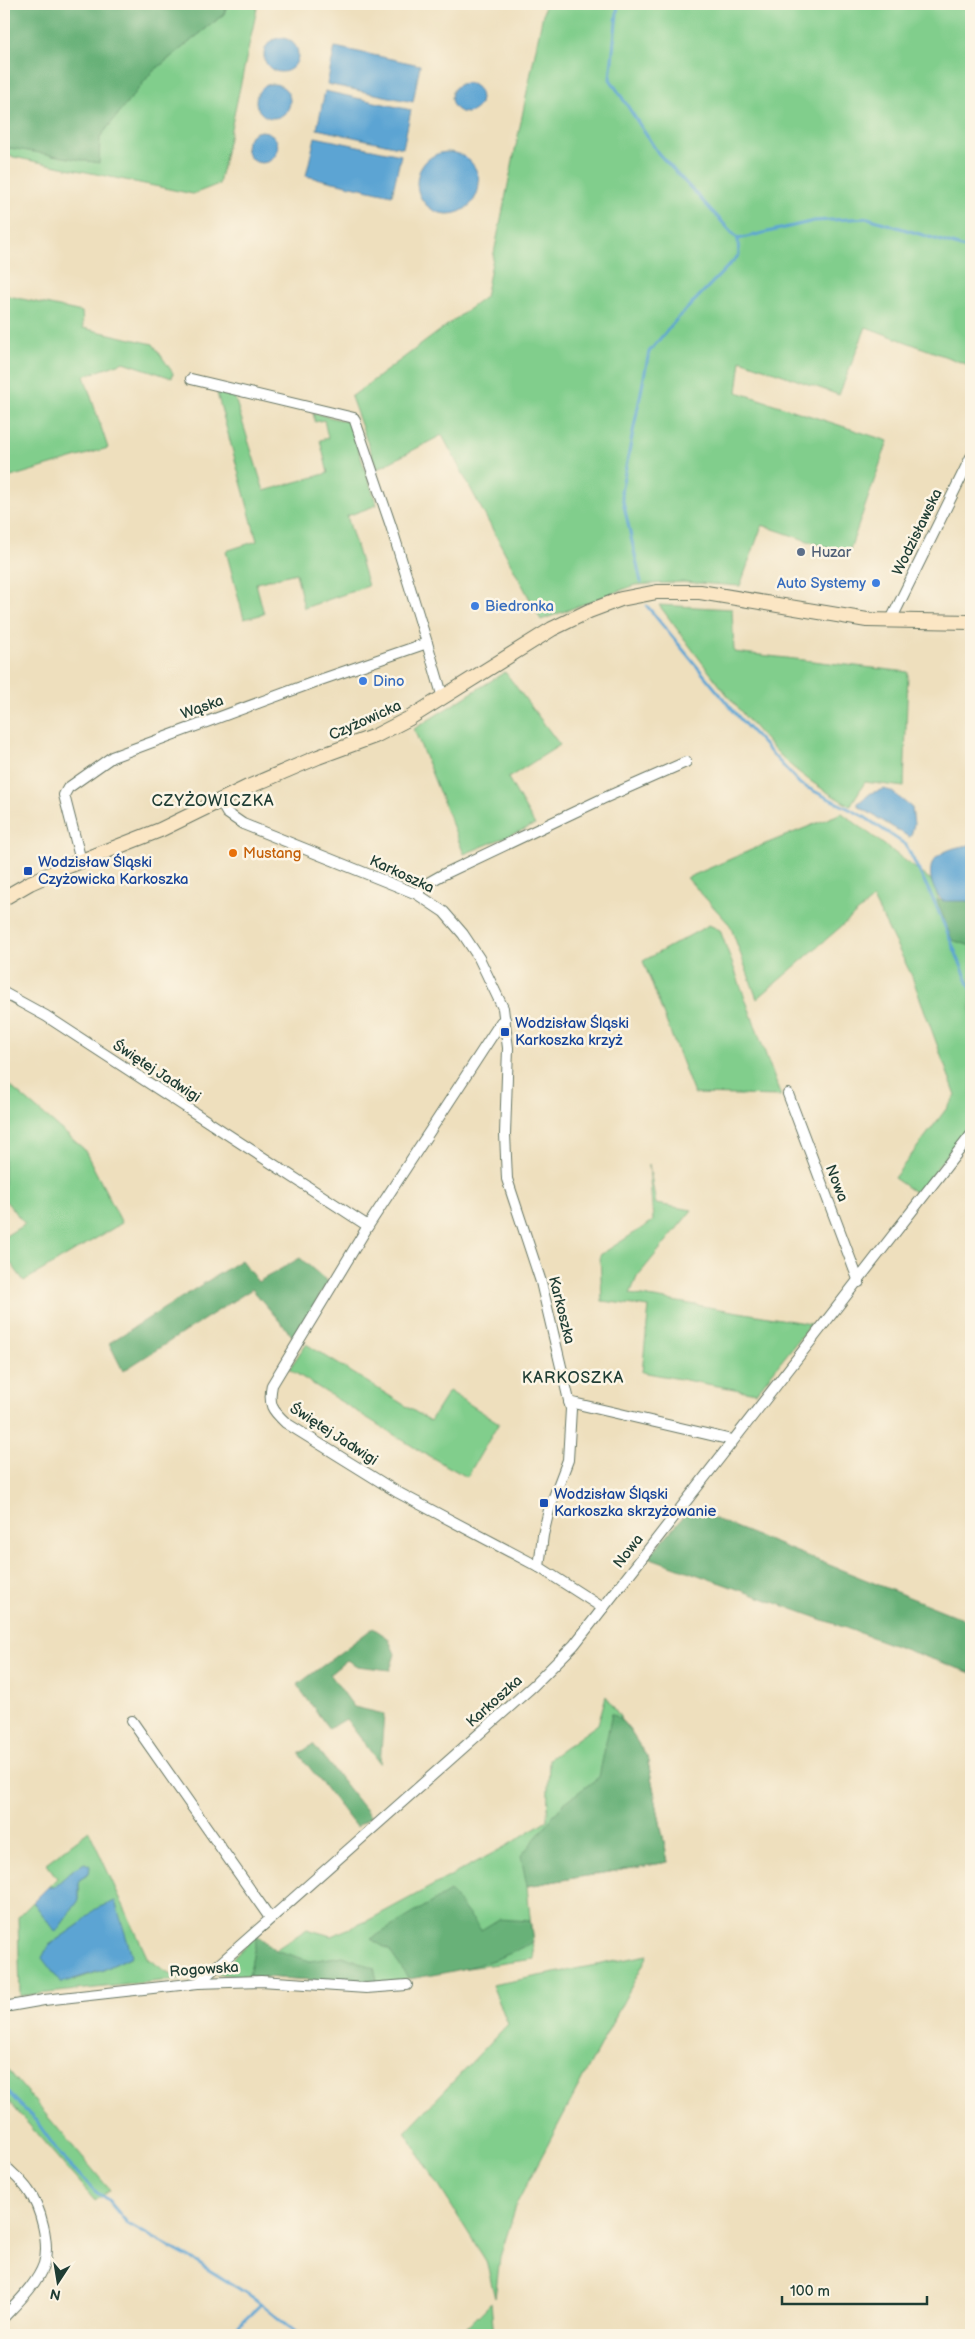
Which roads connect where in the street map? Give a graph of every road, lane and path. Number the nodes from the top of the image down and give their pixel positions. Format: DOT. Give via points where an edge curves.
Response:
graph roads {
  1 [pos="191,380"];
  2 [pos="971,456"];
  3 [pos="890,622"];
  4 [pos="971,622"];
  5 [pos="427,643"];
  6 [pos="442,698"];
  7 [pos="686,762"];
  8 [pos="220,801"];
  9 [pos="81,861"];
  10 [pos="417,894"];
  11 [pos="4,898"];
  12 [pos="4,993"];
  13 [pos="505,1019"];
  14 [pos="788,1094"];
  15 [pos="971,1135"];
  16 [pos="368,1226"];
  17 [pos="859,1282"];
  18 [pos="569,1402"];
  19 [pos="732,1440"];
  20 [pos="539,1567"];
  21 [pos="603,1608"];
  22 [pos="132,1721"];
  23 [pos="270,1918"];
  24 [pos="198,1983"];
  25 [pos="407,1986"];
  26 [pos="4,2007"];
  27 [pos="4,2165"];
  28 [pos="4,2317"];
  1 -- 5 [label="street" via="354,418"];
  2 -- 3 [label="street, Wodzisławska"];
  3 -- 4 [label="street"];
  3 -- 6 [label="street, Czyżowicka" via="700,592 658,592 621,599 552,629"];
  5 -- 6 [label="street"];
  5 -- 9 [label="street, Wąska" via="112,757 68,788 64,795"];
  6 -- 8 [label="street, Czyżowicka" via="375,736 318,757"];
  7 -- 10 [label="street" via="442,875 426,884"];
  8 -- 9 [label="street, Czyżowicka" via="160,830"];
  8 -- 10 [label="street, Karkoszka" via="228,813 243,824"];
  9 -- 11 [label="street, Czyżowicka" via="30,882"];
  10 -- 13 [label="street, Karkoszka" via="444,912 464,934 491,982"];
  12 -- 16 [label="street, Świętej Jadwigi" via="46,1016"];
  13 -- 16 [label="street, Świętej Jadwigi" via="500,1022"];
  13 -- 18 [label="street, Karkoszka" via="508,1048 507,1179 541,1282"];
  14 -- 17 [label="street, Nowa"];
  15 -- 17 [label="street, Nowa"];
  16 -- 20 [label="street, Świętej Jadwigi" via="272,1386 269,1400 274,1412 286,1423 397,1492"];
  17 -- 19 [label="street, Nowa"];
  18 -- 19 [label="street"];
  18 -- 20 [label="street, Karkoszka" via="568,1460 542,1535"];
  19 -- 21 [label="street, Nowa"];
  20 -- 21 [label="street"];
  21 -- 23 [label="street, Karkoszka" via="574,1645 533,1686"];
  22 -- 23 [label="street"];
  23 -- 24 [label="street, Karkoszka"];
  24 -- 25 [label="street, Rogowska" via="261,1981 366,1988"];
  24 -- 26 [label="street, Rogowska"];
  27 -- 28 [label="street" via="29,2191 42,2221 46,2242 44,2264 32,2285"];
}
